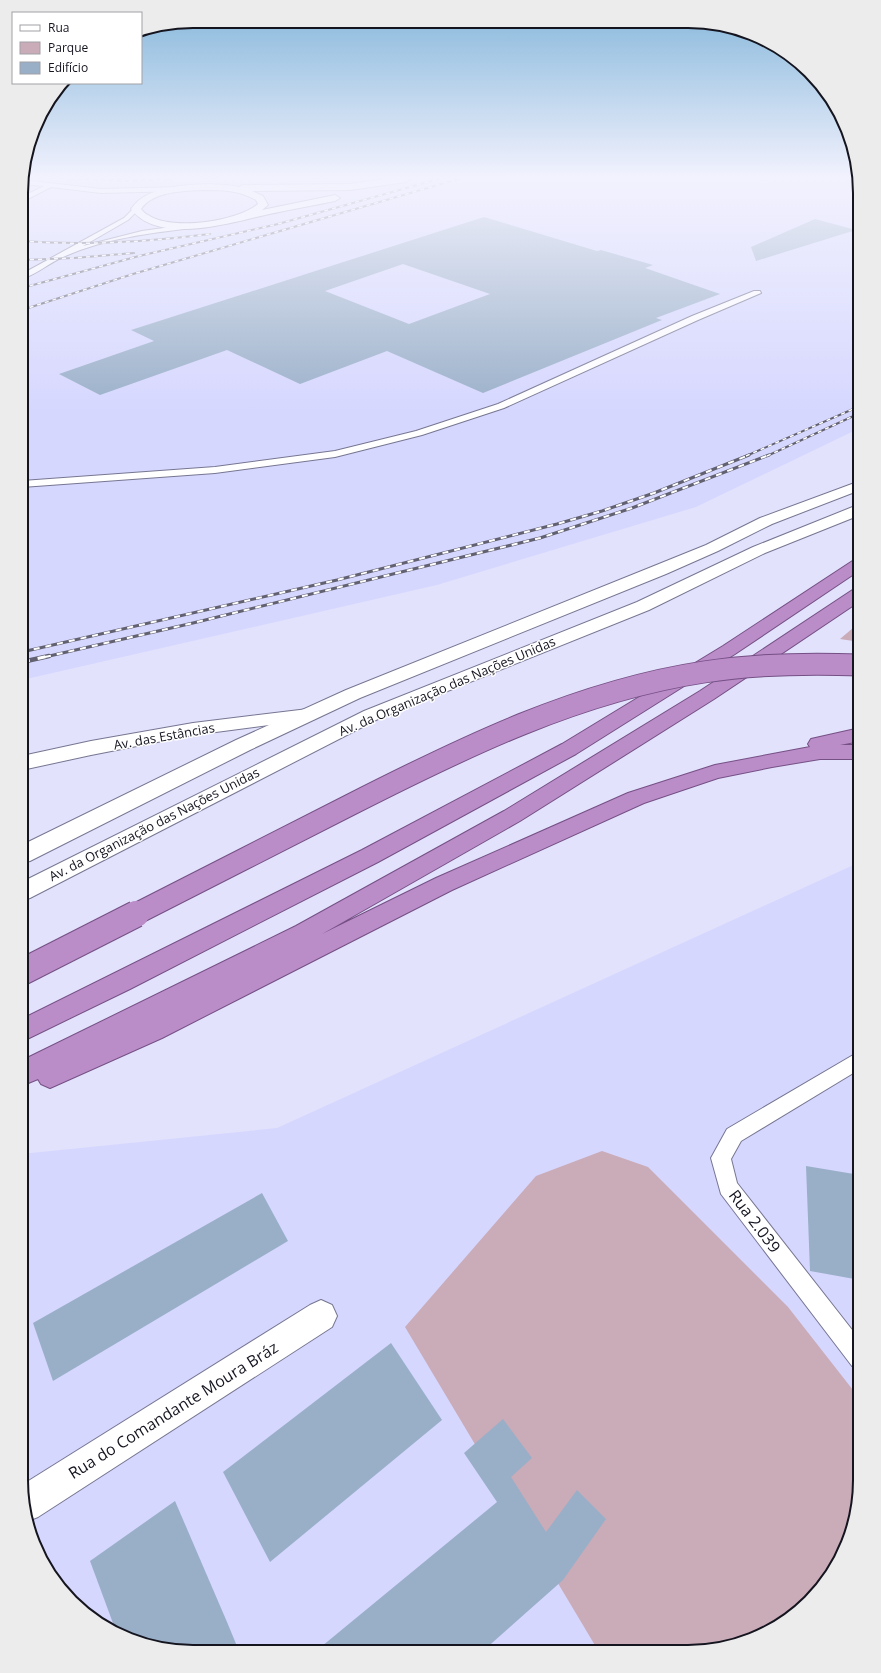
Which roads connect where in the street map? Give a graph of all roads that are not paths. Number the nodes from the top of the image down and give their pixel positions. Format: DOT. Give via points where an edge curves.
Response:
graph roads {
  1 [pos="62,255"];
  2 [pos="28,274"];
  3 [pos="756,293"];
  4 [pos="28,484"];
  5 [pos="853,488"];
  6 [pos="853,512"];
  7 [pos="853,568"];
  8 [pos="853,598"];
  9 [pos="853,665"];
  10 [pos="308,715"];
  11 [pos="853,736"];
  12 [pos="853,752"];
  13 [pos="772,760"];
  14 [pos="28,762"];
  15 [pos="28,852"];
  16 [pos="28,889"];
  17 [pos="28,969"];
  18 [pos="28,1028"];
  19 [pos="853,1063"];
  20 [pos="28,1071"];
  21 [pos="28,1085"];
  22 [pos="321,1316"];
  23 [pos="853,1349"];
  24 [pos="29,1501"];
  1 -- 2 [label="lane"];
  3 -- 4 [label="lane" via="501,406 419,433 335,454 215,470"];
  5 -- 10 [label="main road, Av. da Organização das Nações Unidas" via="773,518 706,551 353,694"];
  6 -- 16 [label="main road, Av. da Organização das Nações Unidas" via="759,550 643,606 429,690 371,716"];
  7 -- 18 [label="highway" via="729,650 569,749 370,856"];
  8 -- 20 [label="highway" via="707,695 512,816 304,933"];
  9 -- 17 [label="highway, bridge" via="781,666 704,672 646,684 568,706 439,760"];
  10 -- 14 [label="main road, Av. das Estâncias" via="193,729"];
  10 -- 15 [label="main road, Av. da Organização das Nações Unidas"];
  11 -- 13 [label="highway" via="823,742"];
  12 -- 13 [label="highway" via="820,752"];
  13 -- 21 [label="highway" via="715,772 636,798 444,884 153,1030"];
  19 -- 23 [label="lane, Rua 2.039" via="734,1135 722,1158 728,1187"];
  22 -- 24 [label="main road, Rua do Comandante Moura Bráz"];
}
